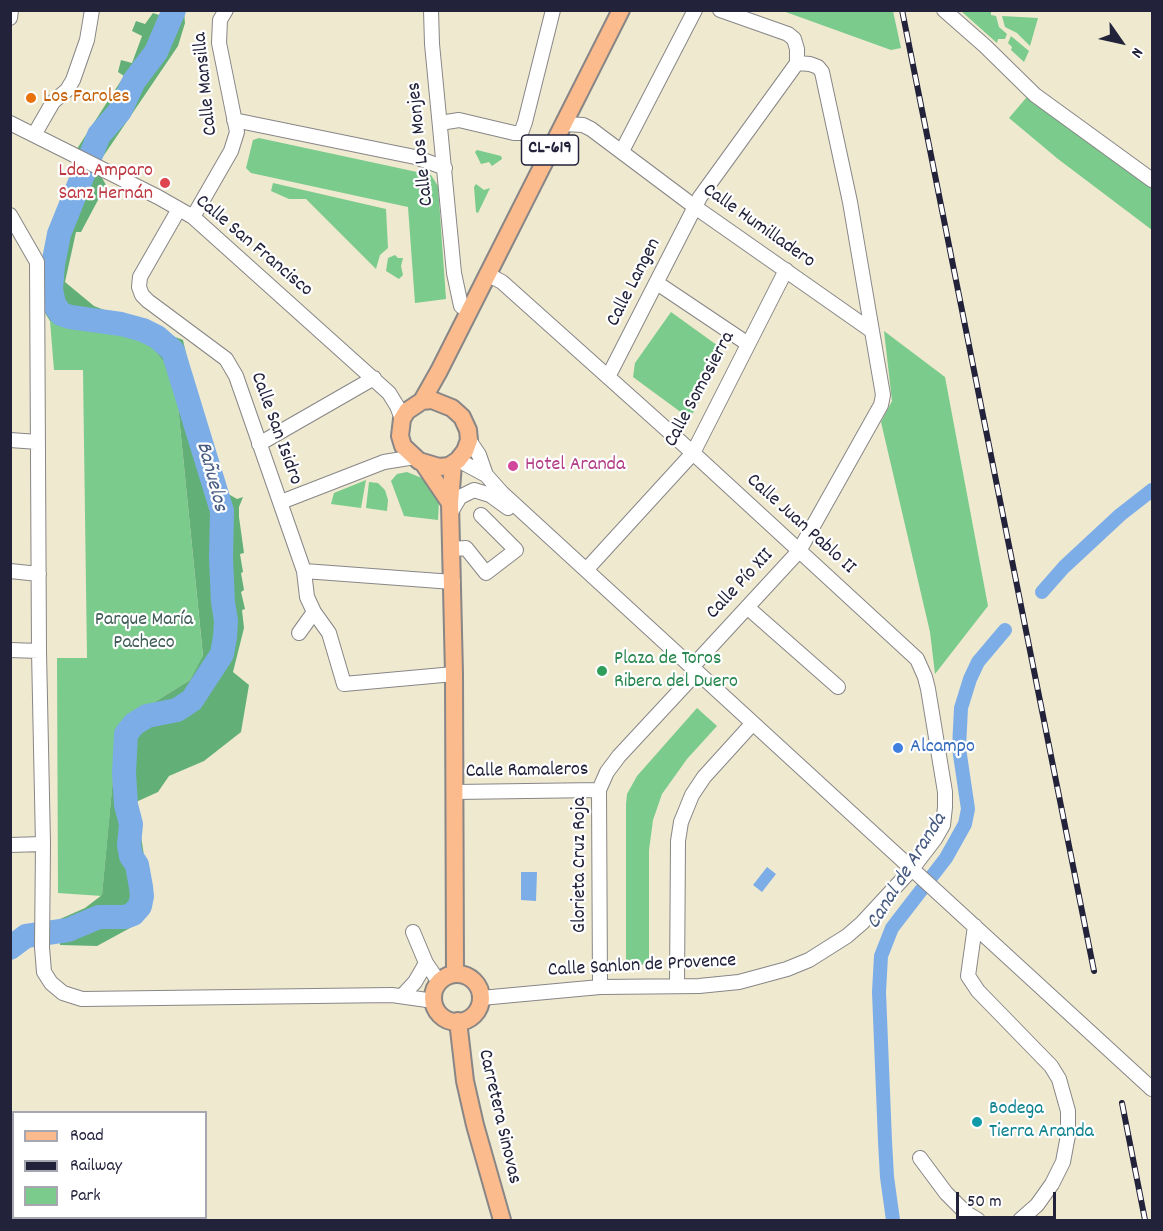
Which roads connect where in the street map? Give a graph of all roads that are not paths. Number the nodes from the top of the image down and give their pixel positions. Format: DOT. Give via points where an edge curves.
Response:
graph roads {
  1 [pos="11,10"];
  2 [pos="93,10"];
  3 [pos="226,10"];
  4 [pos="431,10"];
  5 [pos="553,10"];
  6 [pos="621,10"];
  7 [pos="695,10"];
  8 [pos="720,10"];
  9 [pos="944,10"];
  10 [pos="10,18"];
  11 [pos="797,63"];
  12 [pos="234,120"];
  13 [pos="10,123"];
  14 [pos="440,123"];
  15 [pos="563,124"];
  16 [pos="34,135"];
  17 [pos="622,152"];
  18 [pos="445,168"];
  19 [pos="1152,180"];
  20 [pos="695,207"];
  21 [pos="179,209"];
  22 [pos="10,215"];
  23 [pos="193,217"];
  24 [pos="786,270"];
  25 [pos="454,273"];
  26 [pos="484,282"];
  27 [pos="657,283"];
  28 [pos="468,311"];
  29 [pos="873,331"];
  30 [pos="748,344"];
  31 [pos="439,371"];
  32 [pos="608,377"];
  33 [pos="374,378"];
  34 [pos="389,393"];
  35 [pos="418,403"];
  36 [pos="446,404"];
  37 [pos="402,419"];
  38 [pos="400,436"];
  39 [pos="10,440"];
  40 [pos="470,440"];
  41 [pos="38,442"];
  42 [pos="259,444"];
  43 [pos="693,453"];
  44 [pos="419,460"];
  45 [pos="384,462"];
  46 [pos="455,462"];
  47 [pos="486,475"];
  48 [pos="280,502"];
  49 [pos="451,508"];
  50 [pos="481,516"];
  51 [pos="528,518"];
  52 [pos="452,549"];
  53 [pos="799,551"];
  54 [pos="586,570"];
  55 [pos="304,571"];
  56 [pos="10,572"];
  57 [pos="39,574"];
  58 [pos="453,582"];
  59 [pos="747,607"];
  60 [pos="314,612"];
  61 [pos="299,633"];
  62 [pos="10,650"];
  63 [pos="39,651"];
  64 [pos="694,669"];
  65 [pos="454,674"];
  66 [pos="838,687"];
  67 [pos="753,723"];
  68 [pos="599,790"];
  69 [pos="455,792"];
  70 [pos="43,844"];
  71 [pos="10,845"];
  72 [pos="917,874"];
  73 [pos="29,912"];
  74 [pos="43,914"];
  75 [pos="975,926"];
  76 [pos="413,932"];
  77 [pos="426,963"];
  78 [pos="455,974"];
  79 [pos="439,982"];
  80 [pos="677,986"];
  81 [pos="600,987"];
  82 [pos="402,996"];
  83 [pos="481,998"];
  84 [pos="434,1001"];
  85 [pos="458,1021"];
  86 [pos="1152,1089"];
  87 [pos="920,1158"];
  88 [pos="502,1221"];
  89 [pos="978,1221"];
  90 [pos="1020,1221"];
  1 -- 10 [label="street"];
  2 -- 16 [label="street" via="73,80"];
  3 -- 12 [label="street, Calle Mansilla" via="220,20 219,43"];
  4 -- 14 [label="street, Calle Los Monjes"];
  5 -- 14 [label="street" via="520,133 459,120"];
  6 -- 15 [label="main road, CL-619"];
  7 -- 17 [label="street"];
  8 -- 11 [label="street" via="788,34 794,39"];
  9 -- 19 [label="street" via="1035,95"];
  11 -- 20 [label="street, Calle Langen"];
  11 -- 29 [label="street" via="810,64 822,72"];
  12 -- 18 [label="street" via="415,157"];
  12 -- 23 [label="street, Calle Mansilla" via="237,132 231,151"];
  13 -- 16 [label="street, Calle San Francisco"];
  14 -- 18 [label="street, Calle Los Monjes"];
  15 -- 17 [label="street, Calle Humilladero" via="583,125"];
  15 -- 26 [label="main road, CL-619"];
  16 -- 21 [label="street, Calle San Francisco"];
  17 -- 20 [label="street, Calle Humilladero"];
  18 -- 25 [label="street, Calle Los Monjes"];
  20 -- 24 [label="street, Calle Humilladero"];
  20 -- 27 [label="street, Calle Langen"];
  21 -- 23 [label="street, Calle San Francisco"];
  21 -- 42 [label="street, Calle San Isidro" via="140,277 139,287 148,301 226,359 236,376"];
  22 -- 41 [label="street" via="37,262"];
  23 -- 33 [label="street, Calle San Francisco"];
  24 -- 29 [label="street, Calle Humilladero"];
  24 -- 30 [label="street, Calle Somosierra"];
  25 -- 26 [label="street" via="463,282"];
  25 -- 28 [label="street, Calle Los Monjes" via="461,306"];
  26 -- 28 [label="main road, CL-619"];
  26 -- 32 [label="street, Calle Juan Pablo II" via="502,282"];
  27 -- 30 [label="street"];
  27 -- 32 [label="street, Calle Langen"];
  28 -- 31 [label="main road, CL-619"];
  29 -- 53 [label="street, Calle Pío XII" via="883,398"];
  30 -- 43 [label="street, Calle Somosierra"];
  31 -- 35 [label="main road"];
  31 -- 36 [label="main road"];
  32 -- 43 [label="street, Calle Juan Pablo II"];
  33 -- 34 [label="street, Calle San Francisco"];
  33 -- 42 [label="street"];
  34 -- 35 [label="street, Calle San Francisco"];
  34 -- 37 [label="street, Calle San Francisco"];
  35 -- 36 [label="main road" via="432,400"];
  35 -- 37 [label="main road"];
  36 -- 40 [label="main road" via="462,417"];
  37 -- 38 [label="main road"];
  38 -- 44 [label="main road" via="403,446"];
  38 -- 45 [label="street"];
  39 -- 41 [label="street"];
  40 -- 46 [label="main road"];
  40 -- 47 [label="street"];
  41 -- 57 [label="street"];
  42 -- 48 [label="street, Calle San Isidro"];
  43 -- 53 [label="street, Calle Juan Pablo II"];
  43 -- 54 [label="street, Calle Somosierra"];
  44 -- 45 [label="street, Calle San Isidro"];
  44 -- 46 [label="main road" via="439,467"];
  44 -- 49 [label="main road"];
  45 -- 48 [label="street, Calle San Isidro"];
  46 -- 47 [label="street"];
  46 -- 49 [label="main road"];
  47 -- 51 [label="street"];
  48 -- 55 [label="street, Calle San Isidro"];
  49 -- 51 [label="street" via="460,497 474,490"];
  49 -- 52 [label="main road"];
  50 -- 52 [label="street" via="516,550 486,573 466,548"];
  51 -- 54 [label="street"];
  52 -- 58 [label="main road"];
  53 -- 59 [label="street, Calle Pío XII"];
  53 -- 72 [label="street, Calle Juan Pablo II" via="917,659 925,677 945,807 943,825"];
  54 -- 64 [label="street"];
  55 -- 58 [label="street"];
  55 -- 60 [label="street, Calle San Isidro" via="307,597"];
  56 -- 57 [label="street"];
  57 -- 63 [label="street"];
  58 -- 65 [label="main road"];
  59 -- 64 [label="street, Calle Pío XII"];
  59 -- 66 [label="street"];
  60 -- 61 [label="street"];
  60 -- 65 [label="street, Calle San Isidro" via="329,633 344,684"];
  62 -- 63 [label="street"];
  63 -- 70 [label="street"];
  64 -- 67 [label="street"];
  64 -- 68 [label="street, Glorieta Cruz Roja" via="619,756"];
  65 -- 69 [label="main road"];
  67 -- 72 [label="street"];
  67 -- 80 [label="street" via="704,777 681,822"];
  68 -- 69 [label="street, Calle Ramaleros"];
  68 -- 81 [label="street, Glorieta Cruz Roja"];
  69 -- 78 [label="main road"];
  70 -- 71 [label="street"];
  70 -- 74 [label="street"];
  72 -- 75 [label="street"];
  72 -- 80 [label="street, Calle Sanlon de Provence" via="847,936 809,960 739,982"];
  73 -- 74 [label="street"];
  74 -- 82 [label="street" via="44,972 63,993 82,999"];
  75 -- 86 [label="street"];
  75 -- 90 [label="street" via="968,976 1051,1066 1068,1112 1064,1162 1037,1205"];
  76 -- 77 [label="street"];
  77 -- 79 [label="street"];
  77 -- 82 [label="street"];
  78 -- 79 [label="main road"];
  78 -- 83 [label="main road" via="476,982"];
  79 -- 84 [label="main road"];
  80 -- 81 [label="street, Calle Sanlon de Provence"];
  81 -- 83 [label="street, Calle Sanlon de Provence"];
  82 -- 84 [label="street"];
  83 -- 85 [label="main road" via="471,1017"];
  84 -- 85 [label="main road" via="441,1015"];
  85 -- 88 [label="main road, Carretera Sinovas" via="469,1103"];
  87 -- 89 [label="street" via="946,1193"];
}
